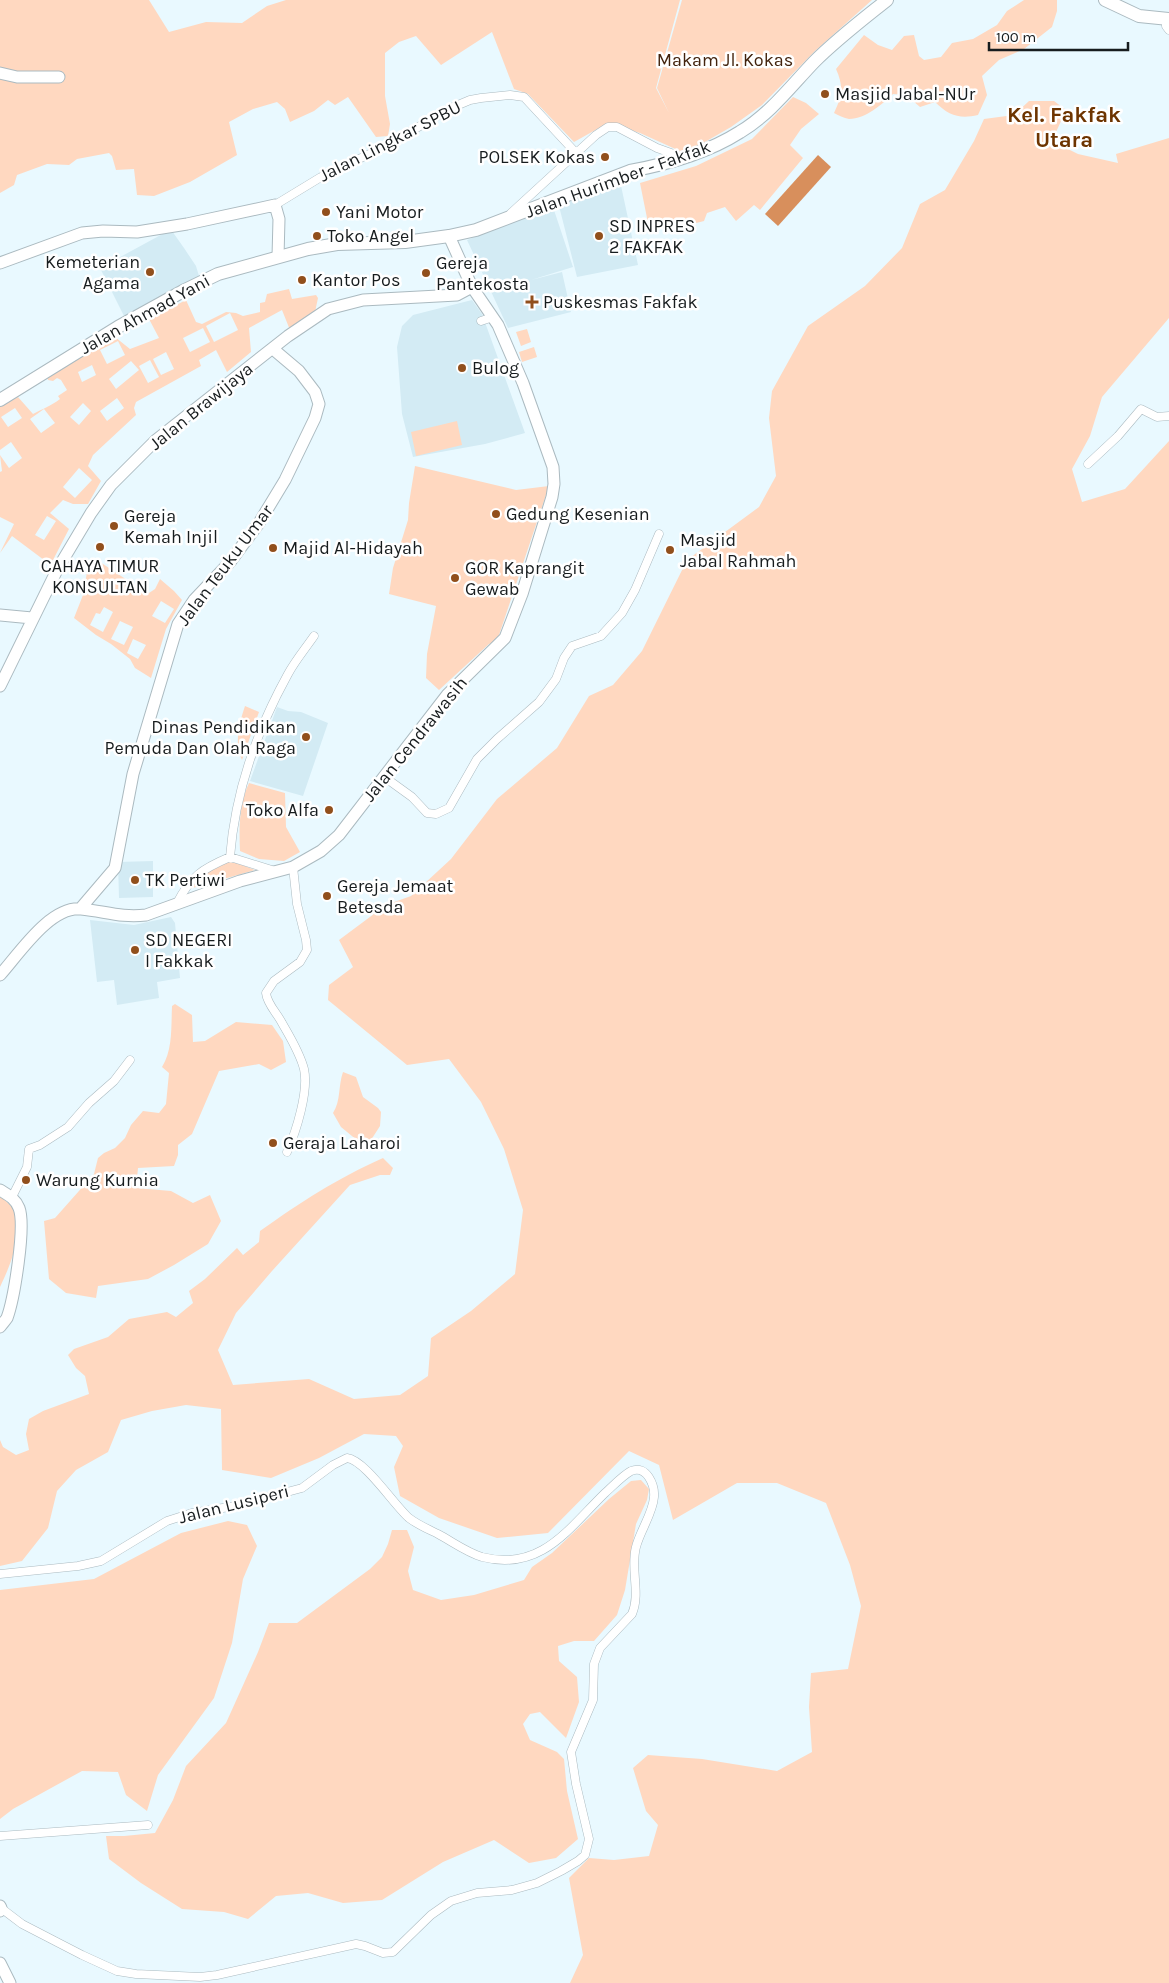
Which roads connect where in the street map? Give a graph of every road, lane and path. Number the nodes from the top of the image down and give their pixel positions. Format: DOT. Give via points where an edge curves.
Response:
graph roads {
  1 [pos="887,0"];
  2 [pos="1105,0"];
  3 [pos="1168,23"];
  4 [pos="0,73"];
  5 [pos="59,77"];
  6 [pos="576,153"];
  7 [pos="684,158"];
  8 [pos="275,204"];
  9 [pos="504,220"];
  10 [pos="449,236"];
  11 [pos="278,257"];
  12 [pos="0,263"];
  13 [pos="472,287"];
  14 [pos="493,317"];
  15 [pos="481,321"];
  16 [pos="273,349"];
  17 [pos="0,400"];
  18 [pos="1169,416"];
  19 [pos="1088,464"];
  20 [pos="659,534"];
  21 [pos="0,615"];
  22 [pos="32,618"];
  23 [pos="314,636"];
  24 [pos="0,686"];
  25 [pos="383,776"];
  26 [pos="230,857"];
  27 [pos="293,867"];
  28 [pos="277,871"];
  29 [pos="177,903"];
  30 [pos="80,909"];
  31 [pos="0,975"];
  32 [pos="130,1060"];
  33 [pos="288,1152"];
  34 [pos="0,1190"];
  35 [pos="12,1197"];
  36 [pos="0,1327"];
  37 [pos="0,1574"];
  38 [pos="148,1825"];
  39 [pos="0,1836"];
  40 [pos="0,1908"];
  41 [pos="0,1963"];
  42 [pos="10,1983"];
  1 -- 7 [label="main road, Jalan Hurimber - Fakfak" via="829,47 768,110 741,132"];
  2 -- 3 [label="main road" via="1139,16"];
  4 -- 5 [label="main road" via="17,77"];
  6 -- 7 [label="street" via="604,130 618,127"];
  6 -- 8 [label="street, Jalan Lingkar SPBU" via="524,97 490,96 451,108"];
  6 -- 9 [label="street"];
  7 -- 9 [label="main road, Jalan Hurimber - Fakfak" via="630,172"];
  8 -- 11 [label="main road" via="280,219"];
  8 -- 12 [label="main road" via="137,232 82,233"];
  9 -- 10 [label="main road, Jalan Hurimber - Fakfak"];
  10 -- 11 [label="main road, Jalan Ahmad Yani" via="404,242 337,244"];
  10 -- 13 [label="main road, Jalan Cendrawasih"];
  11 -- 17 [label="main road, Jalan Ahmad Yani" via="210,277 118,327"];
  13 -- 14 [label="main road, Jalan Cendrawasih"];
  13 -- 16 [label="main road, Jalan Brawijaya" via="464,293 449,296 346,303 328,310"];
  14 -- 15 [label="street"];
  14 -- 25 [label="main road, Jalan Cendrawasih" via="523,383 553,466 552,497 505,638 447,695"];
  16 -- 22 [label="main road, Jalan Brawijaya" via="156,440 111,485 86,521"];
  16 -- 30 [label="main road, Jalan Teuku Umar" via="298,371 315,392 319,404 315,418 285,480 259,523 230,562 194,600 178,624 132,774 115,868"];
  18 -- 19 [label="street" via="1160,418 1141,409"];
  20 -- 25 [label="street" via="622,613 601,636 572,646 556,679 539,702 477,759 449,808 436,814 428,813"];
  21 -- 22 [label="main road"];
  22 -- 24 [label="main road, Jalan Brawijaya"];
  23 -- 26 [label="street" via="288,673 258,739 235,813"];
  25 -- 27 [label="main road, Jalan Cendrawasih" via="340,835 321,851"];
  26 -- 28 [label="street"];
  26 -- 29 [label="street" via="198,872"];
  27 -- 28 [label="main road, Jalan Cendrawasih"];
  27 -- 33 [label="street" via="307,950 300,962 274,981 266,993 267,1001 285,1028 304,1069 299,1117"];
  28 -- 29 [label="main road, Jalan Cendrawasih"];
  29 -- 30 [label="main road, Jalan Cendrawasih" via="131,917"];
  30 -- 31 [label="main road, Jalan Cendrawasih" via="60,913 41,928"];
  32 -- 35 [label="street" via="114,1081 68,1127 29,1149 27,1167"];
  34 -- 35 [label="main road"];
  35 -- 36 [label="main road" via="20,1213 20,1241 12,1299"];
  37 -- 40 [label="street, Jalan Lusiperi" via="101,1561 167,1521 302,1488 347,1458 368,1472 417,1524 470,1553 504,1560 525,1558 556,1542 631,1471 644,1472 653,1482 653,1505 636,1548 635,1609 600,1648 594,1664 593,1700 571,1752 589,1839 584,1855 578,1861 529,1885 477,1893 451,1901 431,1915 393,1952 383,1953 356,1944 237,1972 200,1977 116,1970 22,1924"];
  38 -- 39 [label="street"];
  41 -- 42 [label="main road"];
}
